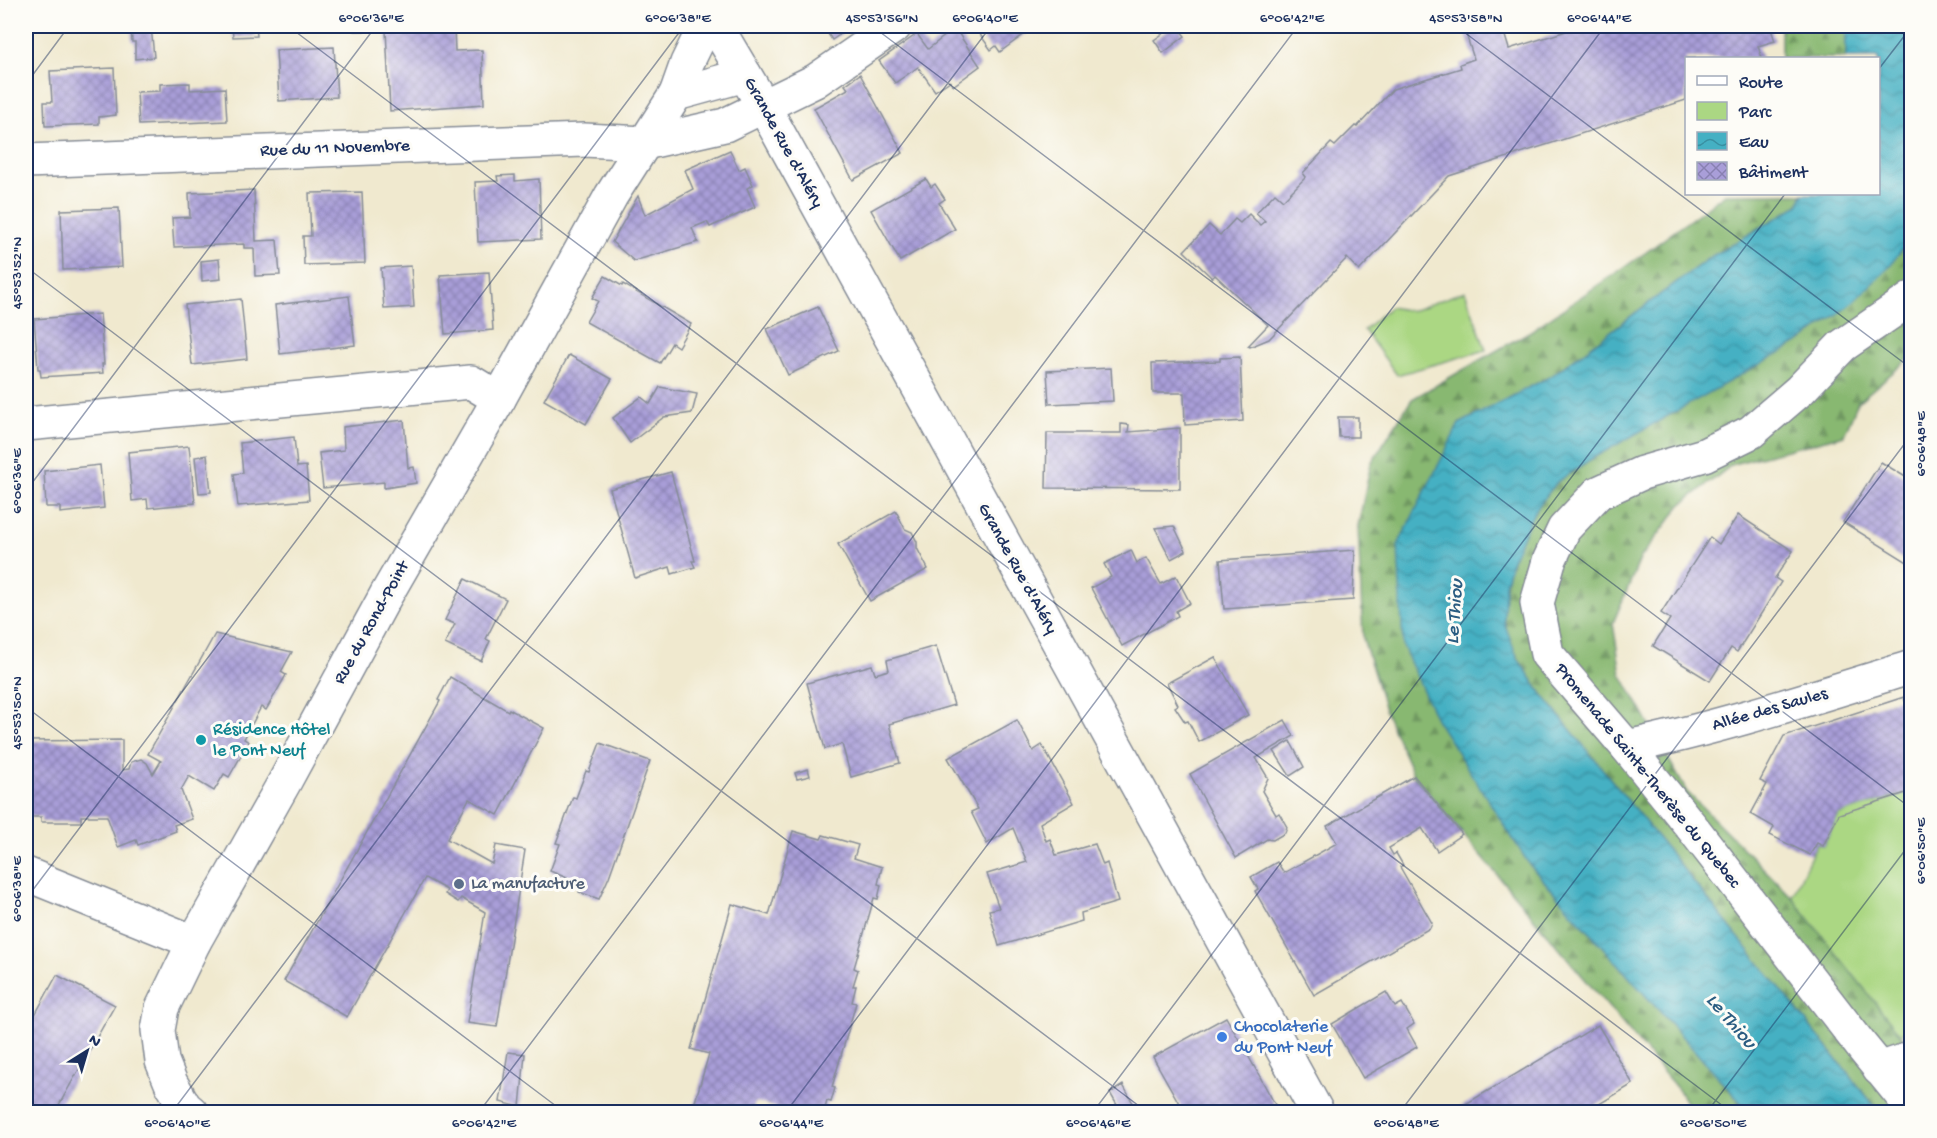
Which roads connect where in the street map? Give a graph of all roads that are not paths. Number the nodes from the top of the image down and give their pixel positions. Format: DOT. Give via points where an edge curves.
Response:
graph roads {
  1 [pos="705,26"];
  2 [pos="716,26"];
  3 [pos="895,26"];
  4 [pos="745,75"];
  5 [pos="676,94"];
  6 [pos="764,107"];
  7 [pos="645,143"];
  8 [pos="26,161"];
  9 [pos="1911,298"];
  10 [pos="499,399"];
  11 [pos="26,424"];
  12 [pos="1911,667"];
  13 [pos="1627,747"];
  14 [pos="26,874"];
  15 [pos="194,942"];
  16 [pos="1911,1058"];
  17 [pos="1879,1069"];
  18 [pos="1911,1108"];
  19 [pos="191,1113"];
  20 [pos="1317,1113"];
  1 -- 5 [label="street, Rue du Rond-Point"];
  2 -- 4 [label="street, Grande Rue d'Aléry"];
  3 -- 6 [label="street" via="815,81"];
  4 -- 5 [label="street"];
  4 -- 6 [label="street, Grande Rue d'Aléry"];
  5 -- 7 [label="street, Rue du Rond-Point"];
  6 -- 7 [label="street" via="725,125"];
  6 -- 20 [label="street, Grande Rue d'Aléry"];
  7 -- 8 [label="street, Rue du 11 Novembre" via="584,140"];
  7 -- 10 [label="street, Rue du Rond-Point" via="611,196"];
  9 -- 13 [label="street, Promenade Sainte-Therèse du Quebec" via="1842,346 1800,390 1751,432 1704,455 1642,473 1598,493 1564,529 1549,561 1537,603 1547,654"];
  10 -- 11 [label="street" via="471,382"];
  10 -- 15 [label="street, Rue du Rond-Point"];
  12 -- 13 [label="street, Allée des Saules" via="1750,717"];
  13 -- 17 [label="street, Promenade Sainte-Therèse du Quebec"];
  14 -- 15 [label="street"];
  15 -- 19 [label="street, Rue du Rond-Point" via="162,1008 158,1030 162,1061"];
  16 -- 17 [label="street"];
  17 -- 18 [label="street, Promenade Sainte-Therèse du Quebec"];
}
